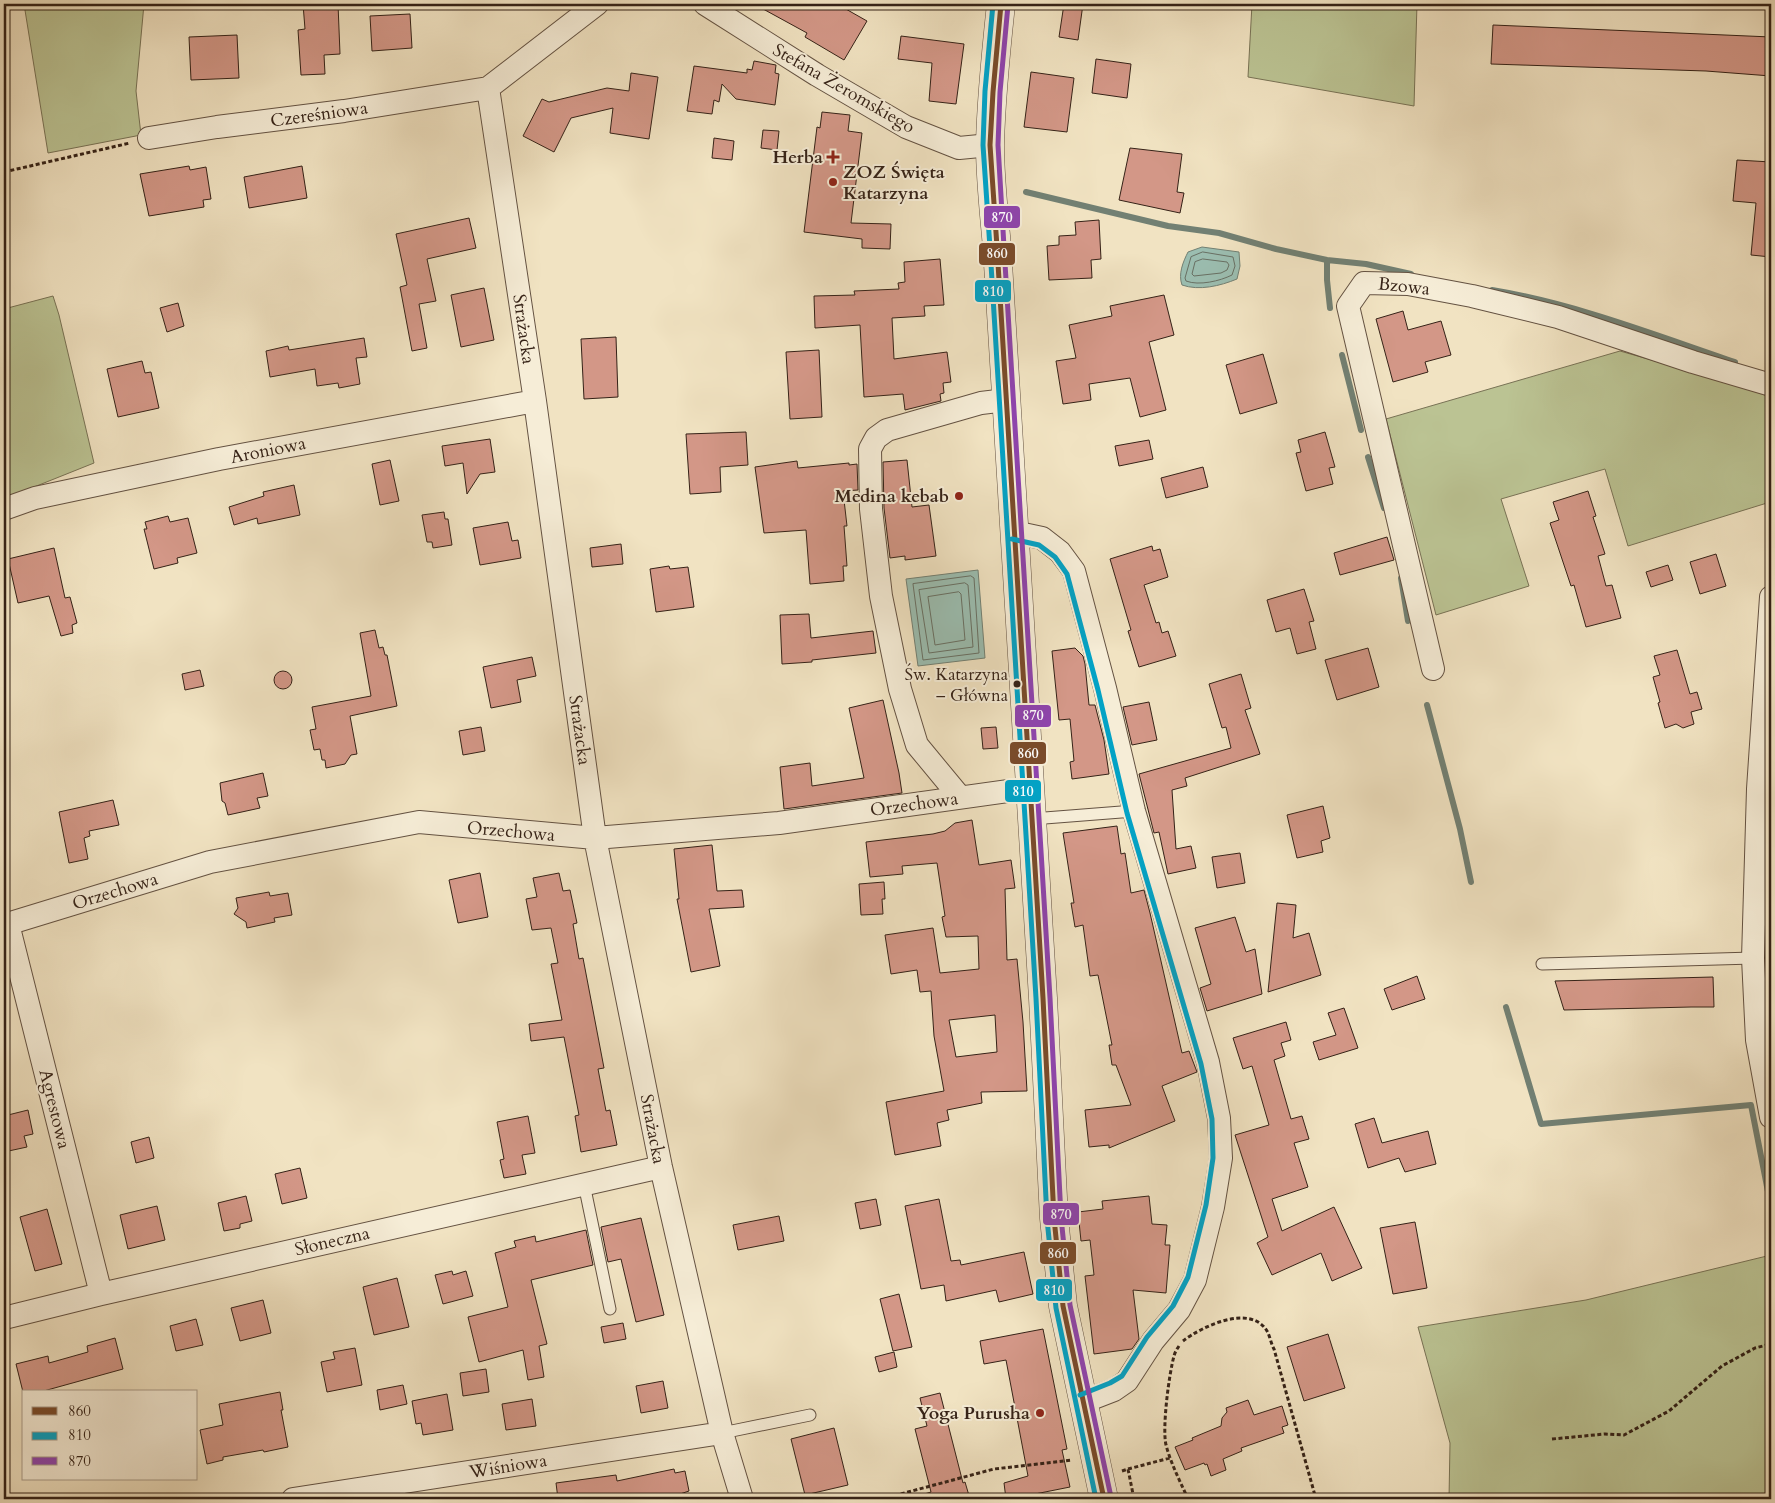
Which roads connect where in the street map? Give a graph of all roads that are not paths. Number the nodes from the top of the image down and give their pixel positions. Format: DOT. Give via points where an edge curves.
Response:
graph roads {
  1 [pos="597,4"];
  2 [pos="705,4"];
  3 [pos="1001,4"];
  4 [pos="488,88"];
  5 [pos="149,138"];
  6 [pos="990,145"];
  7 [pos="1771,385"];
  8 [pos="535,400"];
  9 [pos="1006,400"];
  10 [pos="4,509"];
  11 [pos="1014,532"];
  12 [pos="1771,597"];
  13 [pos="1433,669"];
  14 [pos="1029,788"];
  15 [pos="960,797"];
  16 [pos="1134,811"];
  17 [pos="1032,819"];
  18 [pos="595,838"];
  19 [pos="6,924"];
  20 [pos="1753,958"];
  21 [pos="1542,964"];
  22 [pos="1771,1117"];
  23 [pos="661,1167"];
  24 [pos="584,1184"];
  25 [pos="101,1294"];
  26 [pos="610,1309"];
  27 [pos="4,1318"];
  28 [pos="1083,1402"];
  29 [pos="810,1415"];
  30 [pos="722,1433"];
  31 [pos="293,1499"];
  32 [pos="742,1499"];
  33 [pos="1104,1499"];
  1 -- 4 [label="street"];
  2 -- 6 [label="street, Stefana Żeromskiego" via="906,127 959,148"];
  3 -- 6 [label="street"];
  4 -- 5 [label="street, Czereśniowa"];
  4 -- 8 [label="street, Strażacka"];
  6 -- 9 [label="street"];
  7 -- 13 [label="street, Bzowa" via="1558,318 1472,296 1408,284 1364,283 1348,306"];
  8 -- 10 [label="street, Aroniowa" via="218,460 34,498"];
  8 -- 18 [label="street, Strażacka"];
  9 -- 11 [label="street"];
  9 -- 15 [label="street" via="980,403 888,430 876,438 870,449 871,509 881,596 900,689 916,745"];
  11 -- 14 [label="street"];
  11 -- 16 [label="street" via="1042,538 1060,552 1074,572"];
  12 -- 20 [label="street" via="1758,789"];
  14 -- 15 [label="street, Orzechowa"];
  14 -- 17 [label="street"];
  15 -- 18 [label="street, Orzechowa" via="779,823"];
  16 -- 17 [label="lane"];
  16 -- 28 [label="street" via="1208,1062 1219,1118 1221,1158 1195,1280 1179,1310 1153,1341 1128,1381"];
  17 -- 28 [label="street" via="1054,1218 1063,1306"];
  18 -- 19 [label="street, Orzechowa" via="419,822 210,862"];
  18 -- 23 [label="street, Strażacka"];
  19 -- 25 [label="street, Agrestowa"];
  20 -- 21 [label="lane"];
  20 -- 22 [label="street" via="1757,1040"];
  23 -- 24 [label="street, Słoneczna"];
  23 -- 30 [label="street, Strażacka"];
  24 -- 25 [label="street, Słoneczna"];
  24 -- 26 [label="lane"];
  25 -- 27 [label="street, Słoneczna"];
  28 -- 33 [label="street"];
  29 -- 30 [label="lane"];
  30 -- 31 [label="street, Wiśniowa"];
  30 -- 32 [label="street, Strażacka"];
}
